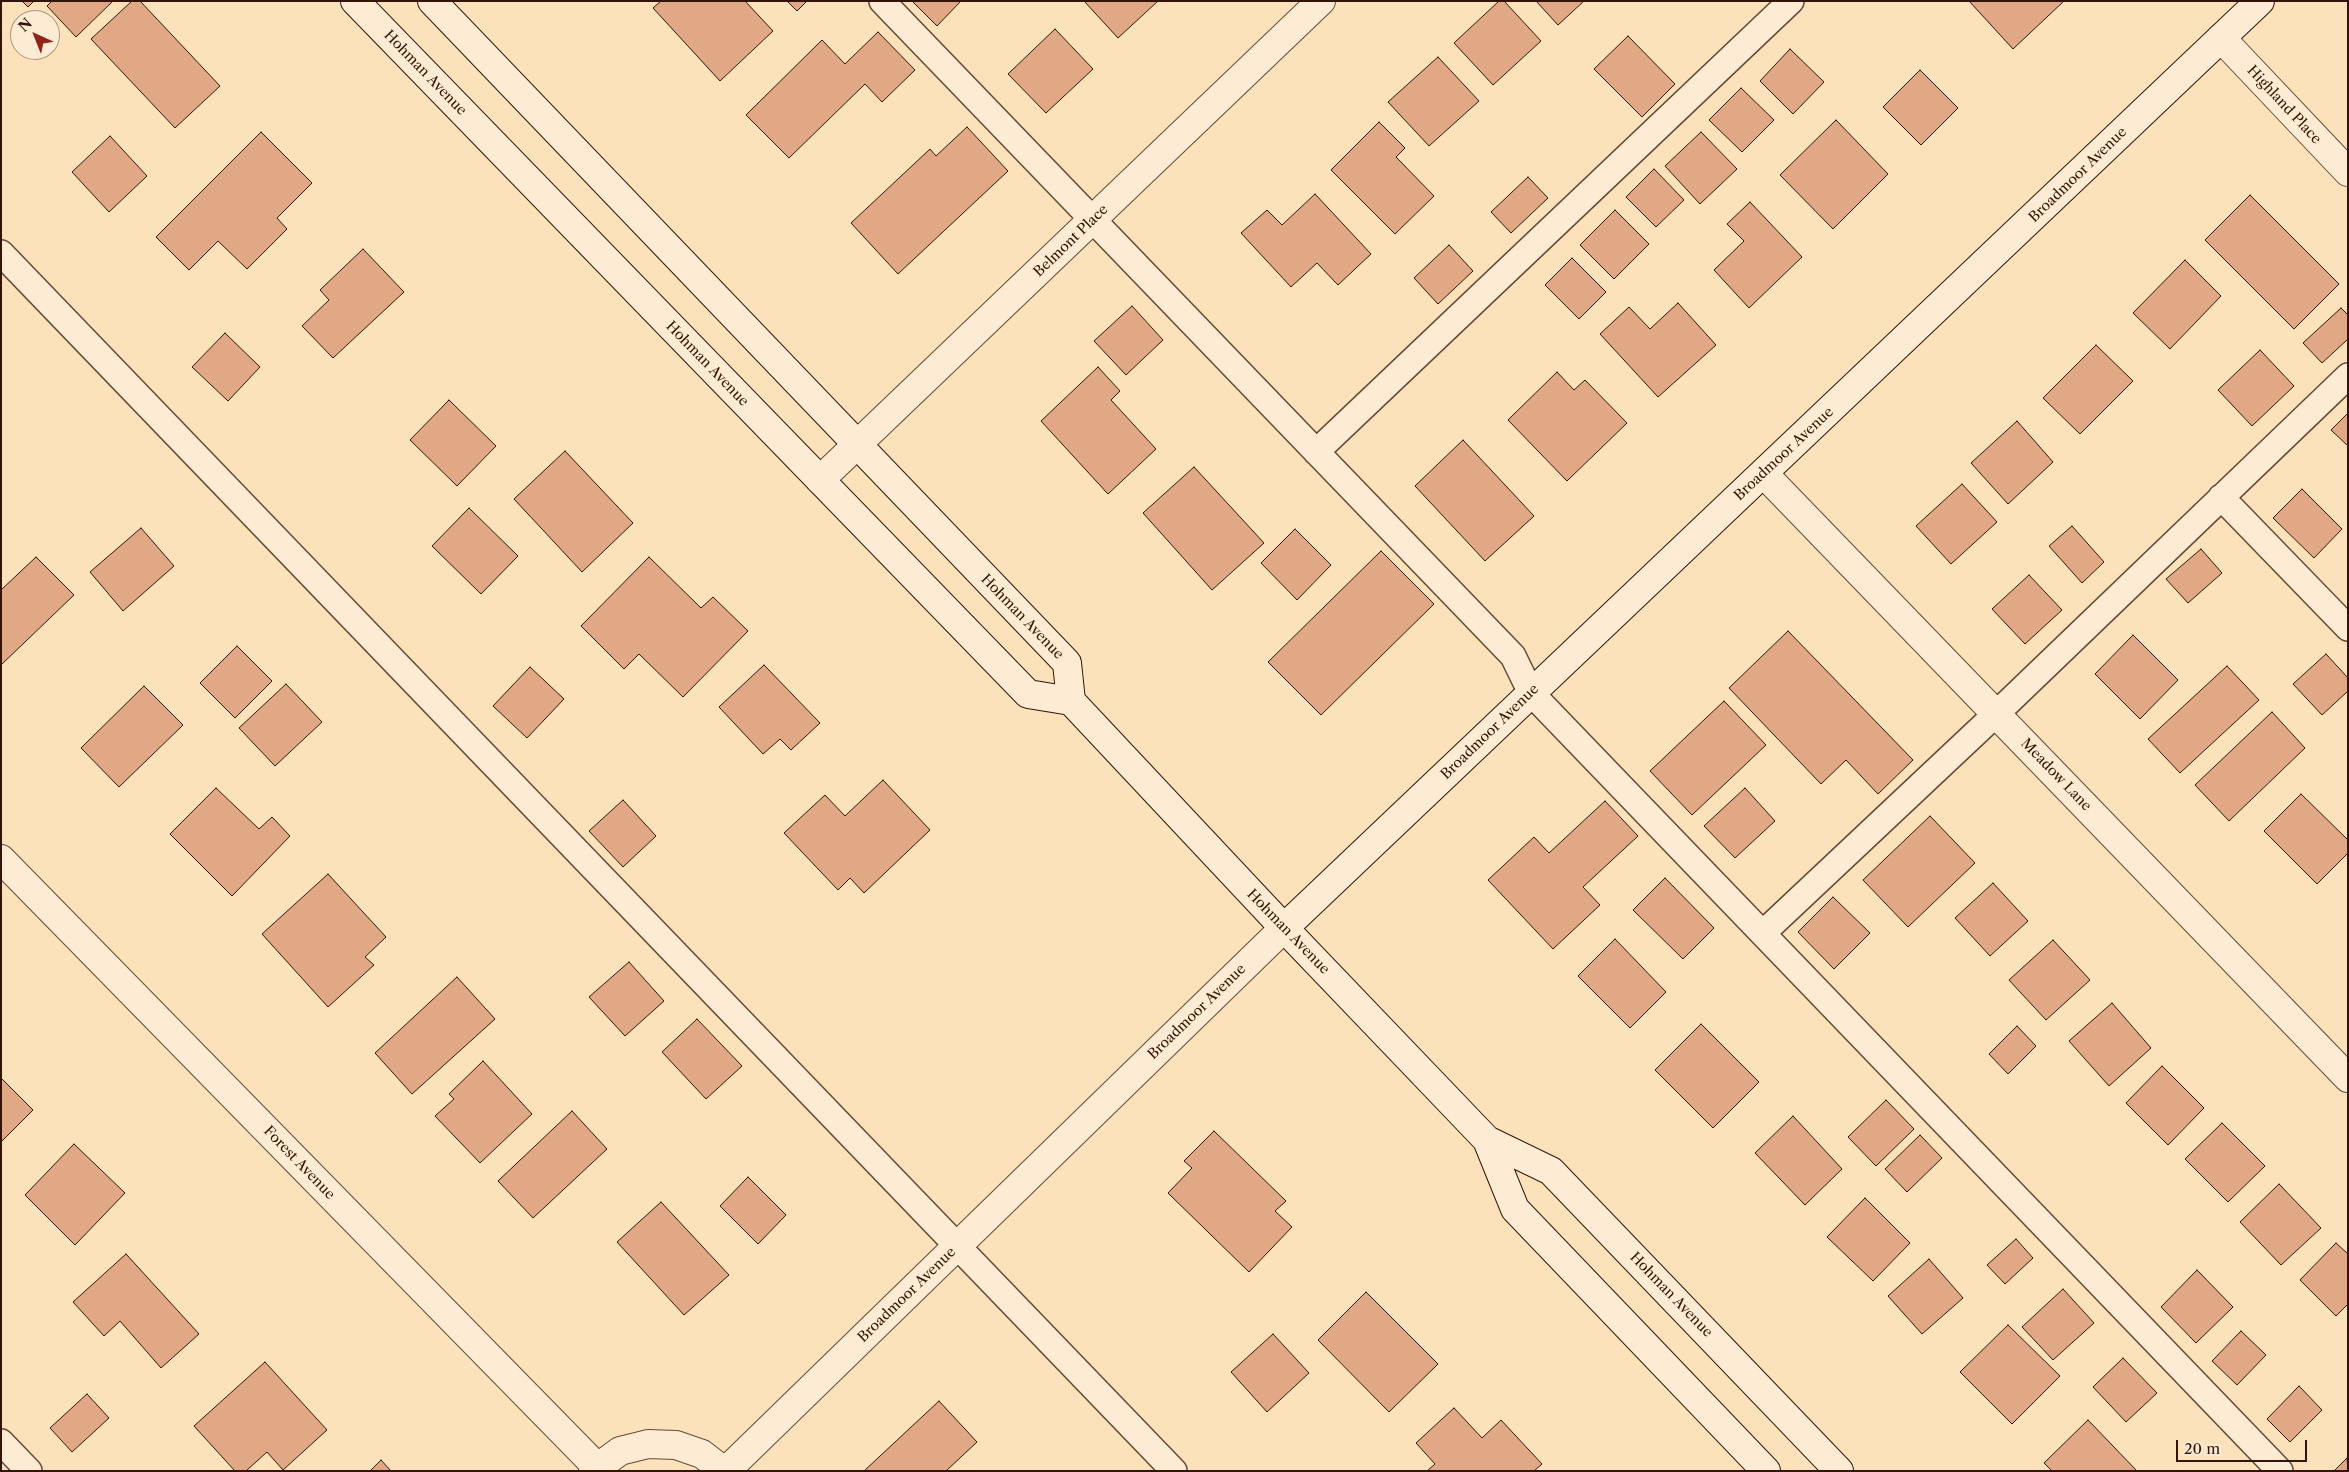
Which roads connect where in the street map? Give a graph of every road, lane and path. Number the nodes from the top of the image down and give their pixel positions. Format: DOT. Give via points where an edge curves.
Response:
graph roads {
  1 [pos="432,1"];
  2 [pos="882,1"];
  3 [pos="1321,1"];
  4 [pos="1792,1"];
  5 [pos="2260,1"];
  6 [pos="361,3"];
  7 [pos="2221,38"];
  8 [pos="2348,172"];
  9 [pos="1092,220"];
  10 [pos="1,253"];
  11 [pos="2348,376"];
  12 [pos="857,445"];
  13 [pos="1316,452"];
  14 [pos="1764,474"];
  15 [pos="820,480"];
  16 [pos="2221,497"];
  17 [pos="2348,628"];
  18 [pos="1531,693"];
  19 [pos="1071,701"];
  20 [pos="1996,713"];
  21 [pos="1,859"];
  22 [pos="1284,928"];
  23 [pos="1763,933"];
  24 [pos="2348,1078"];
  25 [pos="1488,1140"];
  26 [pos="958,1245"];
  27 [pos="1,1442"];
  28 [pos="595,1469"];
  29 [pos="29,1471"];
  30 [pos="725,1471"];
  31 [pos="1174,1471"];
  32 [pos="1766,1471"];
  33 [pos="1840,1471"];
  34 [pos="2280,1471"];
  1 -- 12 [label="street, Hohman Avenue"];
  2 -- 9 [label="lane"];
  3 -- 9 [label="street, Belmont Place"];
  4 -- 13 [label="lane"];
  5 -- 7 [label="street, Broadmoor Avenue"];
  6 -- 15 [label="street, Hohman Avenue"];
  7 -- 8 [label="street, Highland Place"];
  7 -- 14 [label="street, Broadmoor Avenue"];
  9 -- 12 [label="street, Belmont Place"];
  9 -- 13 [label="lane"];
  10 -- 26 [label="lane"];
  11 -- 16 [label="lane"];
  12 -- 15 [label="street, Belmont Place"];
  12 -- 19 [label="street, Hohman Avenue" via="1067,663"];
  13 -- 18 [label="lane" via="1512,656"];
  14 -- 18 [label="street, Broadmoor Avenue"];
  14 -- 20 [label="street, Meadow Lane"];
  15 -- 19 [label="street, Hohman Avenue" via="1028,694"];
  16 -- 17 [label="lane"];
  16 -- 20 [label="lane"];
  18 -- 22 [label="street, Broadmoor Avenue"];
  18 -- 23 [label="lane"];
  19 -- 22 [label="street, Hohman Avenue"];
  20 -- 23 [label="lane"];
  20 -- 24 [label="street, Meadow Lane"];
  21 -- 28 [label="street, Forest Avenue"];
  22 -- 25 [label="street, Hohman Avenue"];
  22 -- 26 [label="street, Broadmoor Avenue"];
  23 -- 34 [label="lane"];
  25 -- 32 [label="street, Hohman Avenue" via="1515,1210"];
  25 -- 33 [label="street, Hohman Avenue" via="1551,1171"];
  26 -- 30 [label="street, Broadmoor Avenue"];
  26 -- 31 [label="lane"];
  27 -- 29 [label="lane"];
  28 -- 30 [label="street" via="620,1451 648,1444 676,1445 694,1451"];
}
